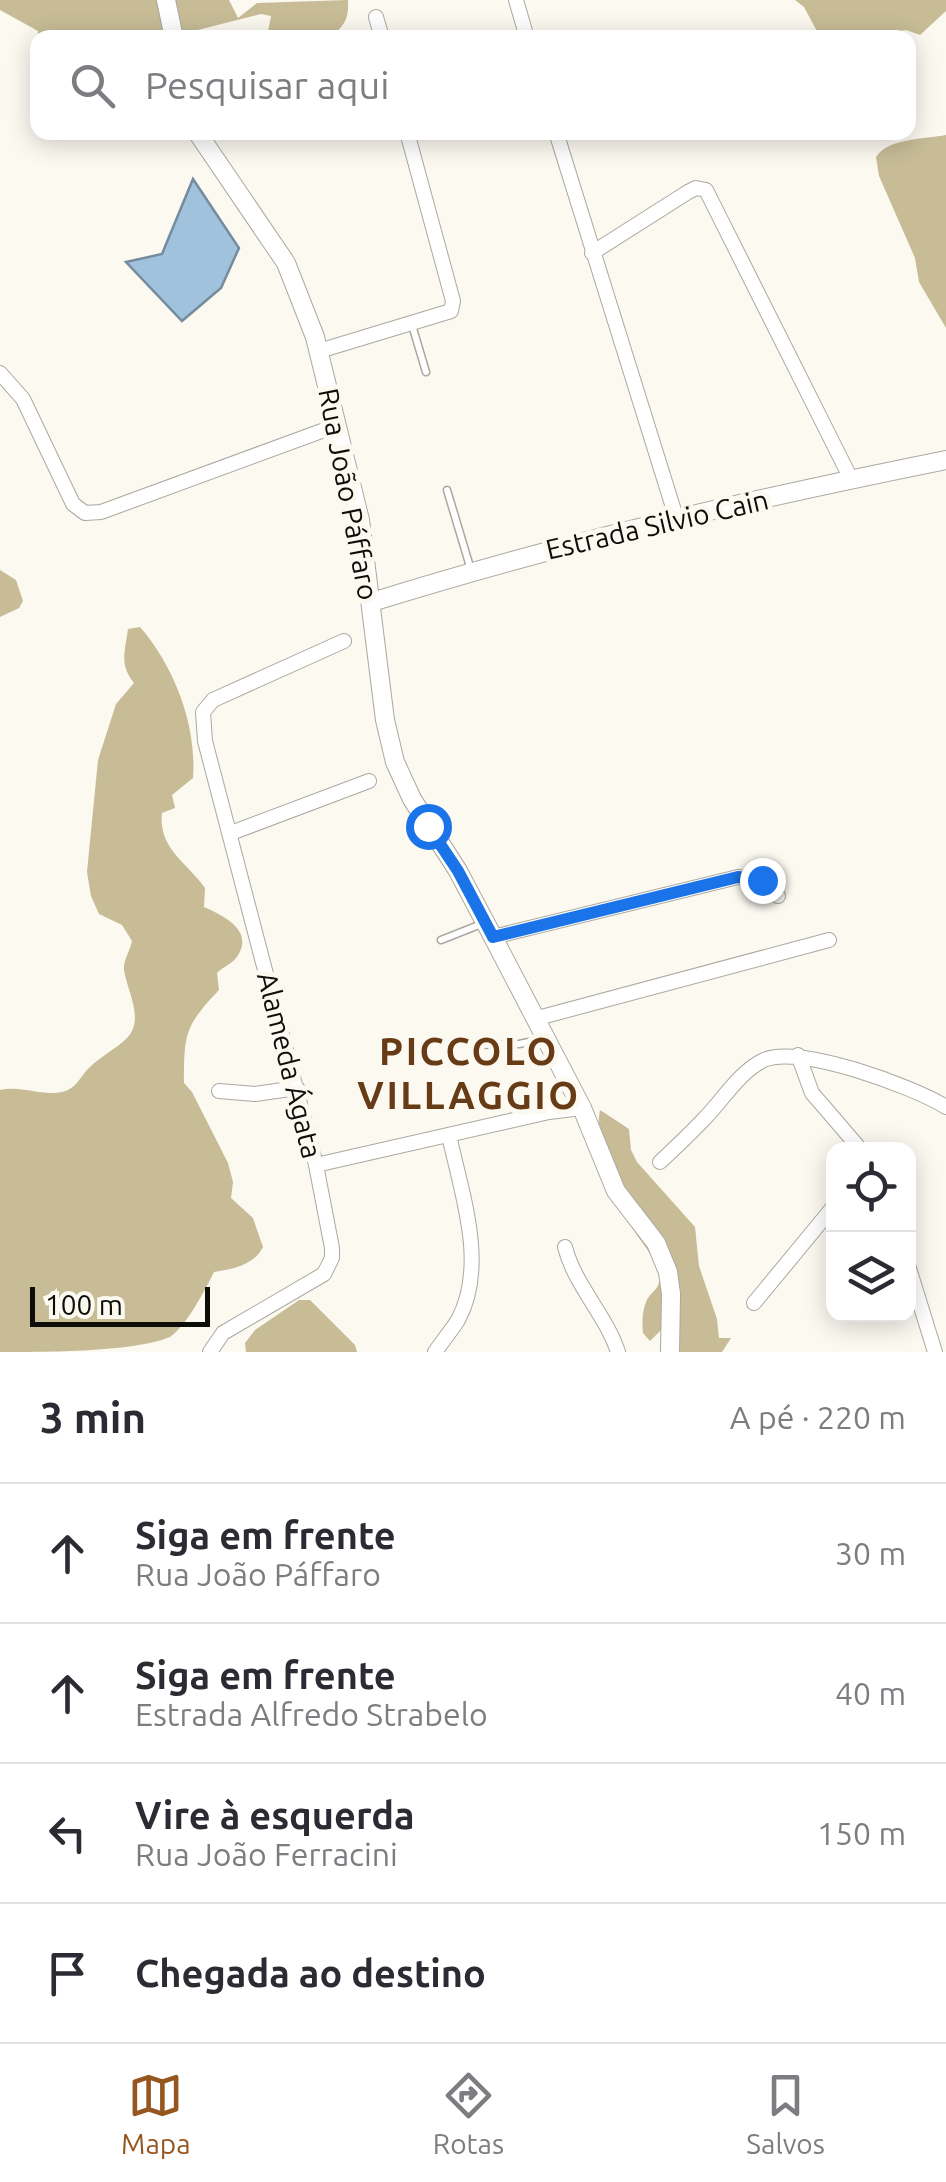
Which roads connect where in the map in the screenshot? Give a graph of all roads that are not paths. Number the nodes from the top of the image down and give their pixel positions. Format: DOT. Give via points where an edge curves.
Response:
graph roads {
  1 [pos="166,0"];
  2 [pos="516,0"];
  3 [pos="376,17"];
  4 [pos="172,30"];
  5 [pos="380,30"];
  6 [pos="525,30"];
  7 [pos="201,140"];
  8 [pos="410,140"];
  9 [pos="558,140"];
  10 [pos="592,253"];
  11 [pos="412,324"];
  12 [pos="319,352"];
  13 [pos="426,372"];
  14 [pos="0,373"];
  15 [pos="338,425"];
  16 [pos="946,460"];
  17 [pos="852,479"];
  18 [pos="446,490"];
  19 [pos="676,518"];
  20 [pos="471,571"];
  21 [pos="372,602"];
  22 [pos="344,641"];
  23 [pos="369,781"];
  24 [pos="231,833"];
  25 [pos="778,896"];
  26 [pos="489,930"];
  27 [pos="442,940"];
  28 [pos="829,940"];
  29 [pos="534,1020"];
  30 [pos="545,1039"];
  31 [pos="472,1045"];
  32 [pos="798,1055"];
  33 [pos="297,1088"];
  34 [pos="219,1090"];
  35 [pos="946,1107"];
  36 [pos="582,1108"];
  37 [pos="449,1135"];
  38 [pos="854,1142"];
  39 [pos="660,1162"];
  40 [pos="316,1166"];
  41 [pos="826,1216"];
  42 [pos="566,1247"];
  43 [pos="916,1291"];
  44 [pos="754,1302"];
  45 [pos="210,1352"];
  46 [pos="435,1352"];
  47 [pos="618,1352"];
  48 [pos="670,1352"];
  49 [pos="935,1352"];
  1 -- 4 [label="street"];
  2 -- 6 [label="street"];
  3 -- 5 [label="street"];
  7 -- 12 [label="street, Rua João Páffaro" via="295,280"];
  8 -- 11 [label="street" via="453,301 448,314"];
  9 -- 10 [label="street"];
  10 -- 17 [label="street" via="688,192 706,190"];
  10 -- 19 [label="street"];
  11 -- 12 [label="street"];
  11 -- 13 [label="lane"];
  12 -- 15 [label="street, Rua João Páffaro"];
  14 -- 15 [label="street" via="23,399 74,504 85,513"];
  15 -- 21 [label="street, Rua João Páffaro"];
  16 -- 17 [label="street, Estrada Silvio Cain"];
  17 -- 19 [label="street, Estrada Silvio Cain"];
  18 -- 20 [label="lane"];
  19 -- 20 [label="street, Estrada Silvio Cain"];
  20 -- 21 [label="street, Estrada Silvio Cain"];
  21 -- 26 [label="street, Rua João Páffaro" via="394,762"];
  22 -- 24 [label="street, Alameda Ágata" via="206,706 205,741"];
  23 -- 24 [label="street"];
  24 -- 33 [label="street, Alameda Ágata"];
  25 -- 26 [label="street" via="762,880 738,877"];
  26 -- 27 [label="lane"];
  26 -- 29 [label="street, Rua João Páffaro"];
  28 -- 29 [label="street"];
  29 -- 30 [label="street, Rua João Páffaro"];
  30 -- 31 [label="lane"];
  30 -- 36 [label="street, Rua João Páffaro"];
  32 -- 35 [label="street" via="902,1086"];
  32 -- 38 [label="street" via="812,1092"];
  32 -- 39 [label="street" via="759,1063"];
  33 -- 34 [label="street"];
  33 -- 40 [label="street, Alameda Ágata"];
  36 -- 37 [label="street"];
  36 -- 48 [label="street, Rua João Páffaro" via="616,1191 663,1259"];
  37 -- 40 [label="street"];
  37 -- 46 [label="street" via="471,1256 465,1302"];
  40 -- 45 [label="street, Alameda Ágata" via="332,1248 329,1268 223,1333"];
  41 -- 44 [label="street"];
  42 -- 47 [label="street"];
  43 -- 49 [label="street"];
}
